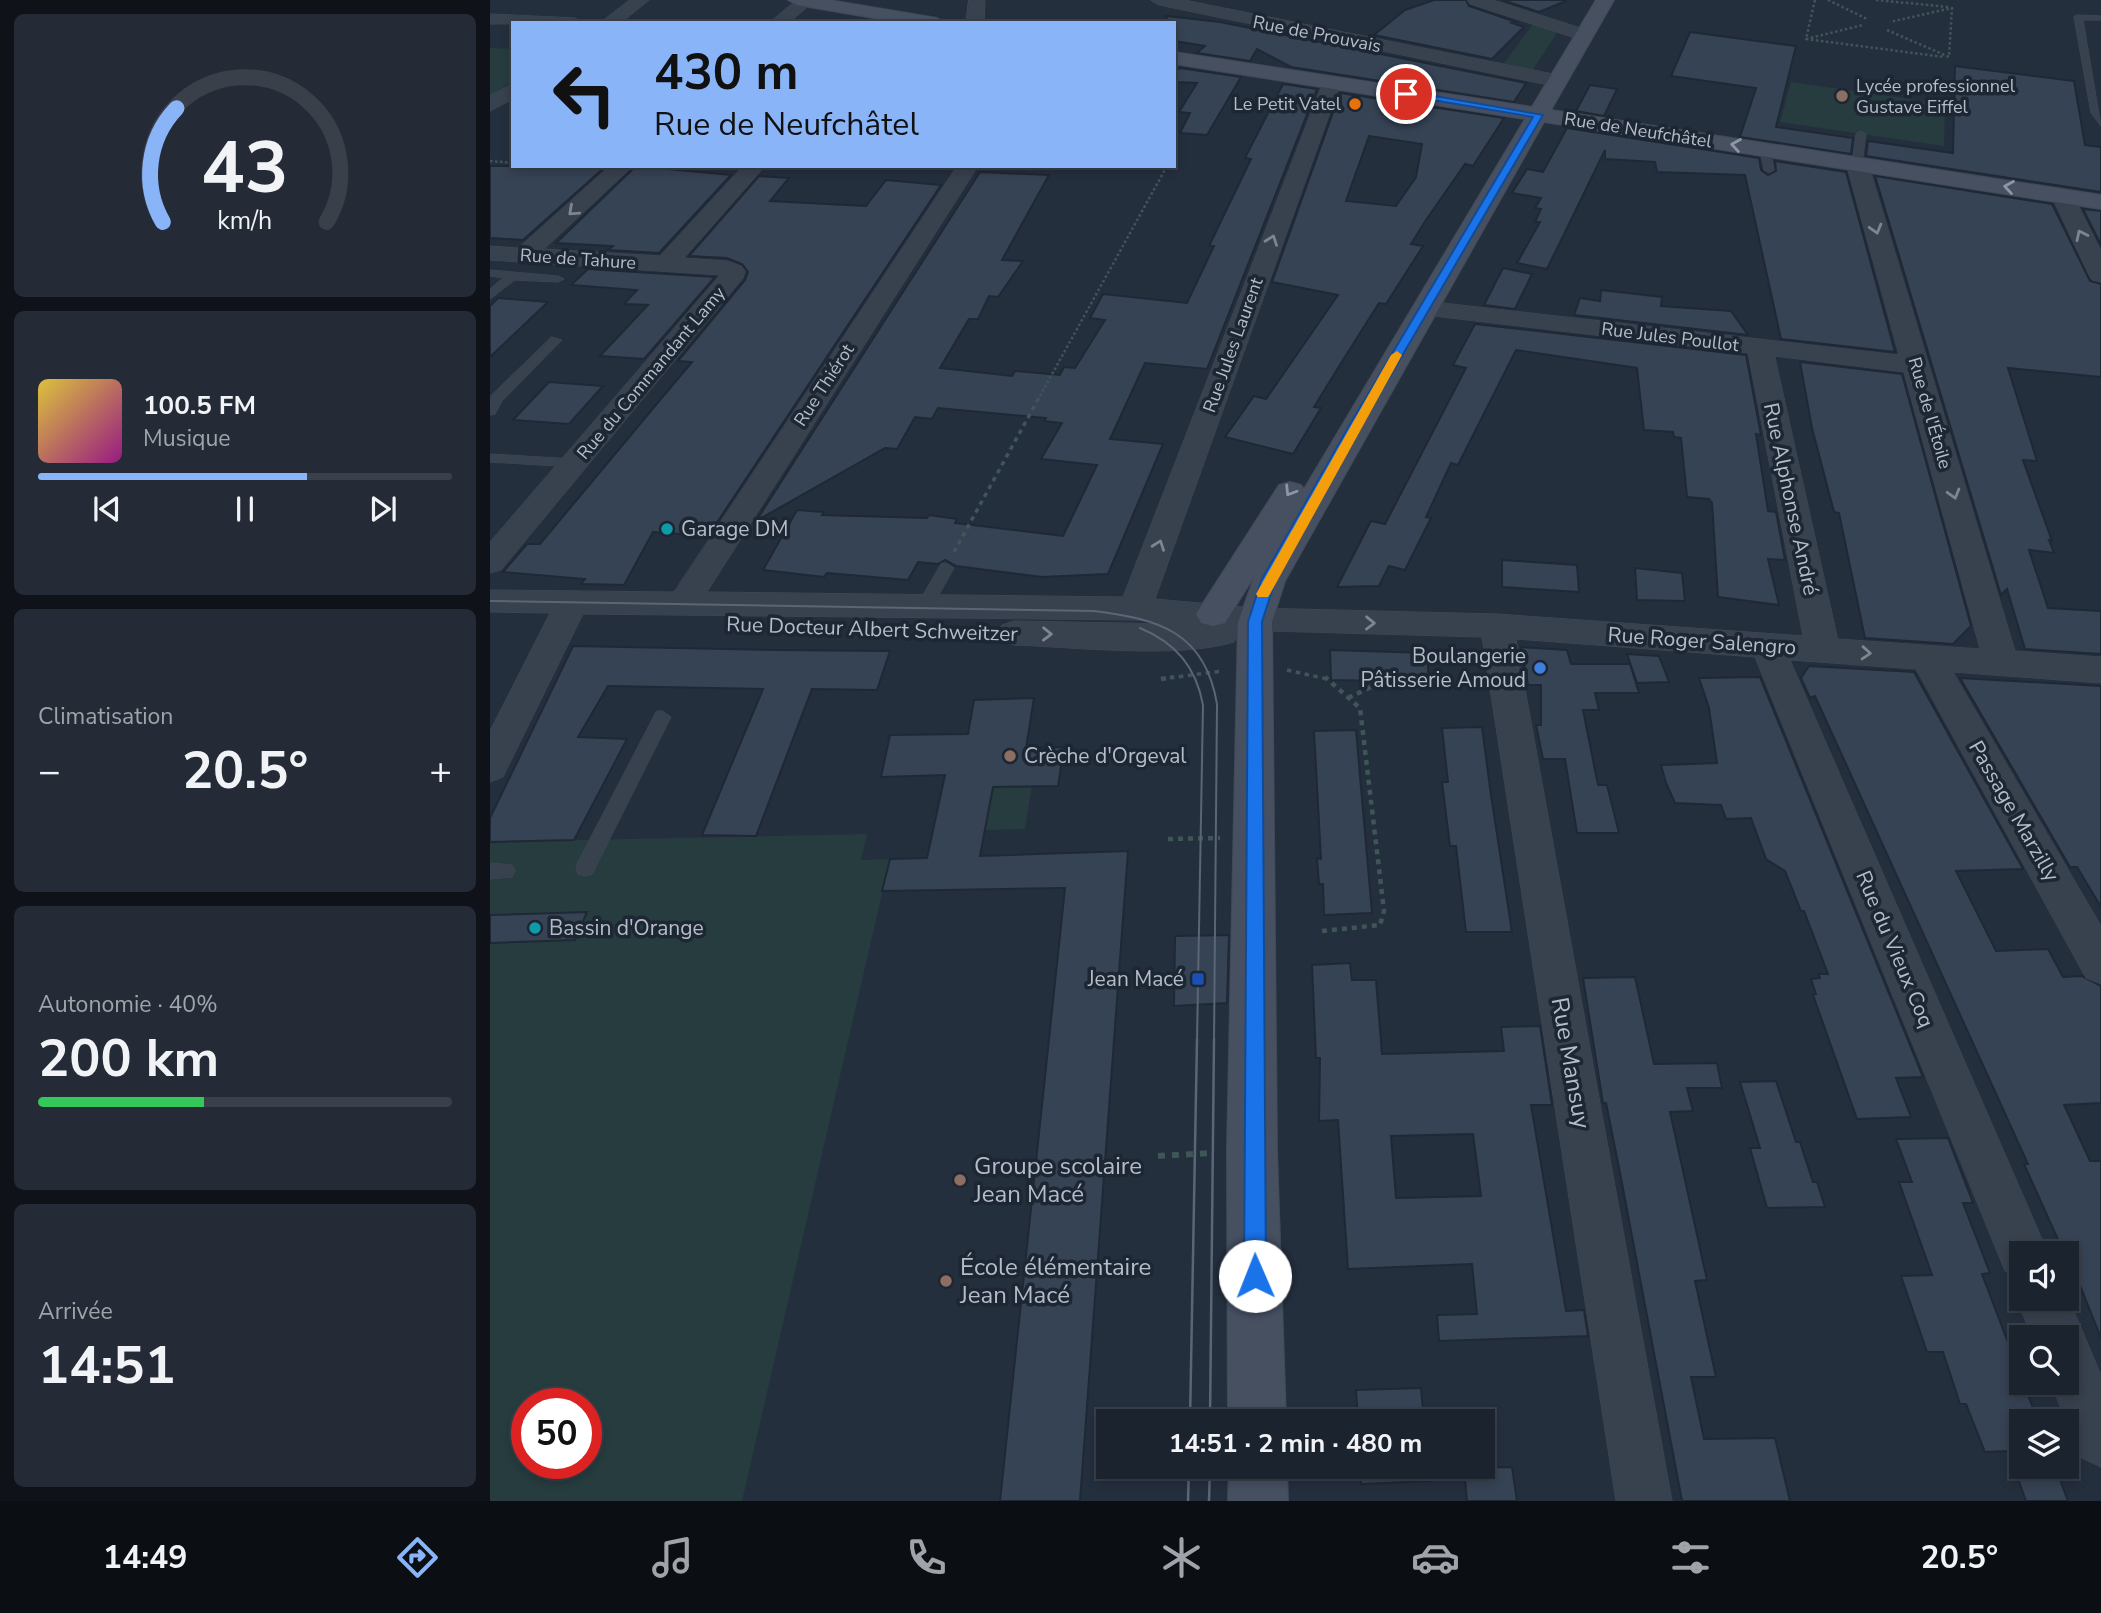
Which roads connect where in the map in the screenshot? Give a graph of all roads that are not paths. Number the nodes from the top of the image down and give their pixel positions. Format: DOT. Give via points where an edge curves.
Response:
graph roads {
  1 [pos="641,0"];
  2 [pos="1159,0"];
  3 [pos="1476,0"];
  4 [pos="1605,0"];
  5 [pos="801,1"];
  6 [pos="979,1"];
  7 [pos="845,4"];
  8 [pos="2101,18"];
  9 [pos="490,19"];
  10 [pos="889,19"];
  11 [pos="532,21"];
  12 [pos="612,21"];
  13 [pos="780,21"];
  14 [pos="913,21"];
  15 [pos="975,21"];
  16 [pos="1584,35"];
  17 [pos="1176,58"];
  18 [pos="1558,81"];
  19 [pos="1332,82"];
  20 [pos="511,91"];
  21 [pos="490,106"];
  22 [pos="1538,115"];
  23 [pos="2101,123"];
  24 [pos="1861,134"];
  25 [pos="1857,163"];
  26 [pos="621,168"];
  27 [pos="753,168"];
  28 [pos="967,168"];
  29 [pos="2062,195"];
  30 [pos="2101,202"];
  31 [pos="490,253"];
  32 [pos="666,264"];
  33 [pos="518,266"];
  34 [pos="490,273"];
  35 [pos="2101,275"];
  36 [pos="558,279"];
  37 [pos="490,295"];
  38 [pos="1424,308"];
  39 [pos="556,340"];
  40 [pos="1760,348"];
  41 [pos="1916,365"];
  42 [pos="492,403"];
  43 [pos="1355,426"];
  44 [pos="490,458"];
  45 [pos="574,463"];
  46 [pos="490,562"];
  47 [pos="946,568"];
  48 [pos="490,601"];
  49 [pos="683,604"];
  50 [pos="924,607"];
  51 [pos="569,609"];
  52 [pos="1135,609"];
  53 [pos="490,610"];
  54 [pos="1213,614"];
  55 [pos="1497,626"];
  56 [pos="1255,641"];
  57 [pos="1767,645"];
  58 [pos="1823,649"];
  59 [pos="1927,657"];
  60 [pos="2001,663"];
  61 [pos="2101,670"];
  62 [pos="662,717"];
  63 [pos="490,767"];
  64 [pos="585,868"];
  65 [pos="2101,965"];
  66 [pos="2018,1241"];
  67 [pos="2079,1386"];
  68 [pos="1257,1409"];
  69 [pos="2101,1439"];
  70 [pos="1258,1479"];
  71 [pos="1258,1501"];
  72 [pos="1644,1501"];
  1 -- 12 [label="street"];
  2 -- 18 [label="street, Rue de Prouvais"];
  3 -- 16 [label="street"];
  4 -- 16 [label="main road"];
  5 -- 7 [label="main road"];
  5 -- 13 [label="street"];
  6 -- 15 [label="street"];
  7 -- 10 [label="main road"];
  8 -- 23 [label="lane" via="2078,17"];
  9 -- 11 [label="street"];
  10 -- 14 [label="main road"];
  16 -- 18 [label="main road"];
  17 -- 19 [label="main road, Rue de Neufchâtel"];
  18 -- 22 [label="main road"];
  19 -- 22 [label="main road, Rue de Neufchâtel"];
  52 -- 19 [label="street, Rue Jules Laurent, one-way"];
  20 -- 21 [label="street"];
  25 -- 22 [label="main road, Rue de Neufchâtel, one-way" via="1767,160"];
  22 -- 38 [label="main road"];
  24 -- 25 [label="lane"];
  29 -- 25 [label="main road, Rue de Neufchâtel, one-way"];
  25 -- 41 [label="street, Rue de l'Étoile, one-way"];
  26 -- 33 [label="street, one-way"];
  27 -- 32 [label="street"];
  28 -- 49 [label="street, Rue Thiérot"];
  29 -- 30 [label="main road, Rue de Neufchâtel"];
  35 -- 29 [label="street, one-way"];
  31 -- 33 [label="street, Rue de Tahure"];
  32 -- 33 [label="street, Rue de Tahure"];
  32 -- 45 [label="street, Rue du Commandant Lamy" via="733,271 732,278"];
  33 -- 34 [label="lane"];
  33 -- 36 [label="lane"];
  33 -- 37 [label="lane"];
  38 -- 40 [label="street, Rue Jules Poullot"];
  38 -- 43 [label="main road"];
  39 -- 42 [label="lane"];
  40 -- 41 [label="street, Rue Jules Poullot"];
  40 -- 58 [label="street, Rue Alphonse André"];
  41 -- 60 [label="street, Rue de l'Étoile, one-way"];
  43 -- 54 [label="main road, one-way" via="1305,468"];
  43 -- 56 [label="main road" via="1268,581"];
  44 -- 45 [label="lane"];
  45 -- 46 [label="street, Rue du Commandant Lamy"];
  47 -- 50 [label="lane, Rue Docteur Albert Schweitzer"];
  48 -- 51 [label="street, Rue Docteur Albert Schweitzer"];
  49 -- 50 [label="street, Rue Docteur Albert Schweitzer"];
  49 -- 51 [label="street, Rue Docteur Albert Schweitzer"];
  50 -- 52 [label="street, Rue Docteur Albert Schweitzer"];
  51 -- 53 [label="street, Rue Docteur Albert Schweitzer"];
  51 -- 56 [label="street, Rue Docteur Albert Schweitzer, one-way" via="667,624 969,628"];
  51 -- 63 [label="street"];
  52 -- 54 [label="street, Rue Docteur Albert Schweitzer"];
  54 -- 56 [label="street, Rue Docteur Albert Schweitzer"];
  56 -- 55 [label="street, Rue Roger Salengro, one-way" via="1302,621"];
  55 -- 57 [label="street, Rue Roger Salengro"];
  55 -- 72 [label="street, Rue Mansuy"];
  56 -- 68 [label="main road" via="1252,1151"];
  57 -- 58 [label="street, Rue Roger Salengro"];
  57 -- 66 [label="street, Rue du Vieux Coq"];
  58 -- 59 [label="street, Rue Roger Salengro, one-way"];
  59 -- 60 [label="street, Rue Roger Salengro"];
  59 -- 65 [label="street, Passage Marzilly"];
  60 -- 61 [label="street, Rue Roger Salengro"];
  62 -- 64 [label="lane"];
  67 -- 69 [label="street"];
  70 -- 71 [label="main road"];
}
